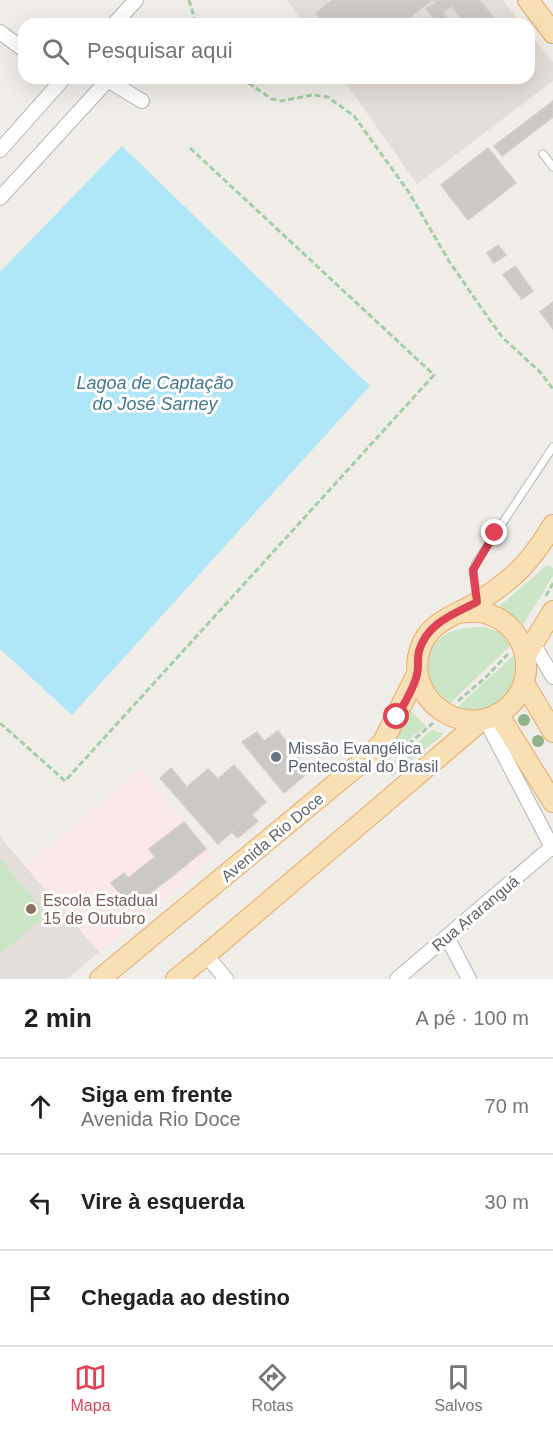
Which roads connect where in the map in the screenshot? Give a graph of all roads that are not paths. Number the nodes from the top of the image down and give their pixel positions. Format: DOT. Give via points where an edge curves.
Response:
graph roads {
  1 [pos="136,0"];
  2 [pos="528,0"];
  3 [pos="120,18"];
  4 [pos="0,32"];
  5 [pos="553,33"];
  6 [pos="18,46"];
  7 [pos="57,84"];
  8 [pos="101,84"];
  9 [pos="113,84"];
  10 [pos="142,101"];
  11 [pos="0,150"];
  12 [pos="543,154"];
  13 [pos="553,167"];
  14 [pos="0,197"];
  15 [pos="553,447"];
  16 [pos="553,525"];
  17 [pos="477,602"];
  18 [pos="553,611"];
  19 [pos="457,614"];
  20 [pos="530,649"];
  21 [pos="417,674"];
  22 [pos="553,677"];
  23 [pos="524,683"];
  24 [pos="488,718"];
  25 [pos="553,732"];
  26 [pos="553,802"];
  27 [pos="553,848"];
  28 [pos="447,938"];
  29 [pos="206,956"];
  30 [pos="100,979"];
  31 [pos="176,979"];
  32 [pos="226,979"];
  33 [pos="397,979"];
  34 [pos="469,979"];
  1 -- 3 [label="street"];
  2 -- 5 [label="main road"];
  4 -- 6 [label="street"];
  7 -- 11 [label="street"];
  8 -- 14 [label="street"];
  9 -- 10 [label="street"];
  12 -- 13 [label="lane"];
  15 -- 17 [label="lane" via="476,563"];
  16 -- 17 [label="main road, Avenida Rio Doce" via="536,552 514,575"];
  17 -- 19 [label="main road, Avenida Rio Doce"];
  18 -- 20 [label="main road"];
  19 -- 20 [label="main road, Avenida Rio Doce" via="472,611 500,619"];
  19 -- 21 [label="main road, Avenida Rio Doce" via="445,618 426,636 420,648"];
  20 -- 22 [label="street"];
  20 -- 23 [label="main road"];
  21 -- 24 [label="main road" via="423,692 443,713 462,720"];
  21 -- 30 [label="main road, Avenida Rio Doce" via="383,742 368,757"];
  23 -- 24 [label="main road" via="510,706"];
  23 -- 25 [label="main road"];
  24 -- 26 [label="main road"];
  24 -- 27 [label="street"];
  24 -- 29 [label="main road"];
  27 -- 28 [label="street, Rua Araranguá"];
  28 -- 33 [label="street, Rua Araranguá"];
  28 -- 34 [label="street"];
  29 -- 31 [label="main road"];
  29 -- 32 [label="street"];
}
